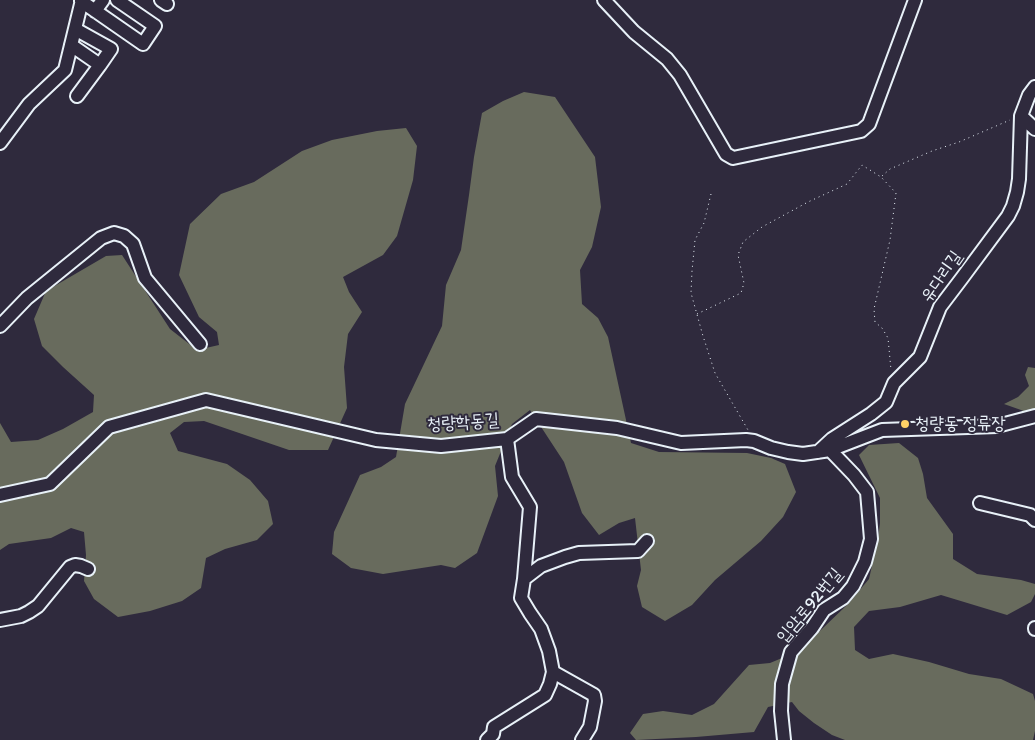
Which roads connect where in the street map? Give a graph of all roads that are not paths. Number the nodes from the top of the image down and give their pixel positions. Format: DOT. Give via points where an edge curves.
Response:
graph roads {
  1 [pos="103,0"];
  2 [pos="117,0"];
  3 [pos="604,0"];
  4 [pos="915,0"];
  5 [pos="81,1"];
  6 [pos="95,11"];
  7 [pos="75,29"];
  8 [pos="71,45"];
  9 [pos="100,66"];
  10 [pos="1035,87"];
  11 [pos="77,96"];
  12 [pos="1021,116"];
  13 [pos="1035,129"];
  14 [pos="0,143"];
  15 [pos="0,326"];
  16 [pos="200,344"];
  17 [pos="1035,416"];
  18 [pos="507,439"];
  19 [pos="824,451"];
  20 [pos="0,495"];
  21 [pos="980,502"];
  22 [pos="1035,520"];
  23 [pos="647,541"];
  24 [pos="88,569"];
  25 [pos="524,579"];
  26 [pos="0,620"];
  27 [pos="553,672"];
  28 [pos="487,740"];
  29 [pos="582,740"];
  30 [pos="784,740"];
  1 -- 6 [label="street"];
  2 -- 6 [label="street" via="155,26 143,44"];
  3 -- 4 [label="street" via="680,75 726,154 733,158 860,131 869,124"];
  5 -- 6 [label="street"];
  5 -- 7 [label="street"];
  7 -- 8 [label="street"];
  7 -- 9 [label="street" via="111,49"];
  8 -- 9 [label="street"];
  8 -- 14 [label="street" via="65,70 29,104"];
  9 -- 11 [label="street"];
  10 -- 12 [label="street, 유다리길"];
  12 -- 13 [label="street"];
  12 -- 19 [label="street, 유다리길" via="1019,179 1008,216 940,307 920,357 894,383 886,402 832,439"];
  15 -- 16 [label="street" via="27,298 101,238 114,233 133,244 145,278"];
  17 -- 19 [label="street, 청량학동길" via="997,426 882,430"];
  18 -- 19 [label="street, 청량학동길" via="536,419 617,428 681,443 746,440 788,452"];
  18 -- 20 [label="street, 청량학동길" via="441,446 376,440 206,400 109,427 50,484"];
  18 -- 25 [label="street" via="512,476 530,507"];
  19 -- 30 [label="street, 입암로92번길" via="854,475 867,492 872,539 853,586 843,598 824,610 791,652 782,684 780,711"];
  21 -- 22 [label="street" via="1030,515"];
  23 -- 25 [label="street" via="638,552 565,556 541,566"];
  24 -- 26 [label="street" via="75,565 70,567 38,606 21,616"];
  25 -- 27 [label="street" via="521,598 541,629"];
  27 -- 28 [label="street" via="545,695 494,726 493,734"];
  27 -- 29 [label="street" via="594,695 590,727"];
}
